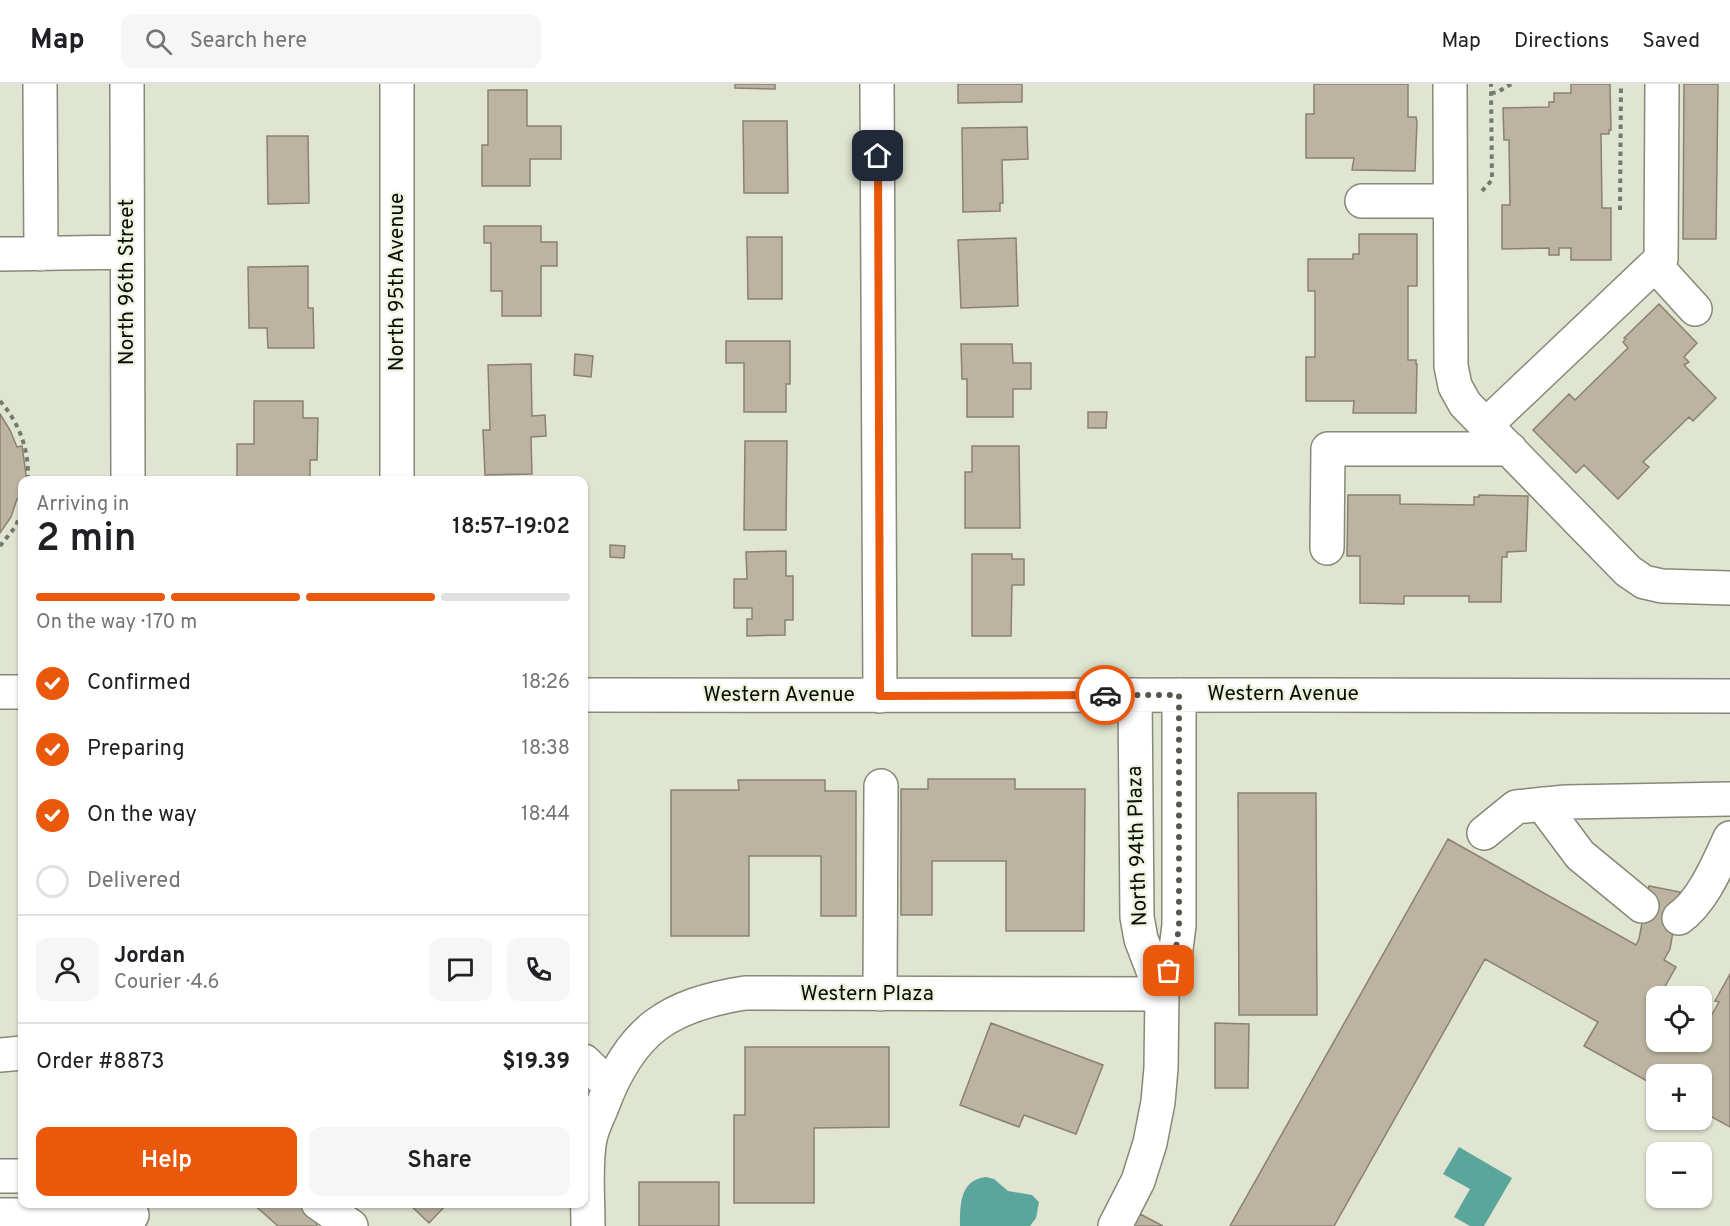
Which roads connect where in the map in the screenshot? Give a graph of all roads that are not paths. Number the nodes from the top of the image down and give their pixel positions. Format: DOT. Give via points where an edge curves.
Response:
graph roads {
  1 [pos="40,84"];
  2 [pos="127,84"];
  3 [pos="397,84"];
  4 [pos="878,84"];
  5 [pos="1450,84"];
  6 [pos="1662,84"];
  7 [pos="1362,201"];
  8 [pos="1450,205"];
  9 [pos="127,252"];
  10 [pos="0,254"];
  11 [pos="41,254"];
  12 [pos="1655,265"];
  13 [pos="1695,309"];
  14 [pos="1486,424"];
  15 [pos="1510,449"];
  16 [pos="128,476"];
  17 [pos="397,476"];
  18 [pos="1327,548"];
  19 [pos="1730,588"];
  20 [pos="0,692"];
  21 [pos="18,692"];
  22 [pos="588,695"];
  23 [pos="1135,695"];
  24 [pos="1179,695"];
  25 [pos="880,696"];
  26 [pos="1730,696"];
  27 [pos="881,786"];
  28 [pos="1730,799"];
  29 [pos="1542,804"];
  30 [pos="1730,805"];
  31 [pos="1484,834"];
  32 [pos="1730,838"];
  33 [pos="1642,906"];
  34 [pos="1679,918"];
  35 [pos="880,994"];
  36 [pos="1162,994"];
  37 [pos="18,1053"];
  38 [pos="0,1054"];
  39 [pos="588,1065"];
  40 [pos="610,1086"];
  41 [pos="588,1132"];
  42 [pos="0,1176"];
  43 [pos="18,1176"];
  44 [pos="325,1208"];
  45 [pos="0,1215"];
  46 [pos="132,1215"];
  47 [pos="351,1226"];
  48 [pos="588,1226"];
  49 [pos="1115,1226"];
  1 -- 11 [label="street"];
  2 -- 9 [label="street, North 96th Street"];
  3 -- 17 [label="street, North 95th Avenue"];
  4 -- 25 [label="street"];
  5 -- 8 [label="street"];
  6 -- 12 [label="street" via="1661,259"];
  7 -- 8 [label="street"];
  8 -- 14 [label="street" via="1451,366 1455,386 1465,404"];
  9 -- 11 [label="street"];
  9 -- 16 [label="street, North 96th Street"];
  10 -- 11 [label="street"];
  12 -- 13 [label="street"];
  12 -- 14 [label="street"];
  14 -- 15 [label="street"];
  15 -- 18 [label="street" via="1328,449"];
  15 -- 19 [label="street" via="1628,572 1644,582 1662,586"];
  20 -- 21 [label="street"];
  22 -- 25 [label="street, Western Avenue"];
  23 -- 24 [label="street, Western Avenue"];
  23 -- 25 [label="street, Western Avenue"];
  23 -- 36 [label="street, North 94th Plaza" via="1137,917"];
  24 -- 26 [label="street, Western Avenue"];
  24 -- 36 [label="street, North 94th Plaza" via="1179,925"];
  27 -- 35 [label="street"];
  28 -- 29 [label="street"];
  28 -- 30 [label="street"];
  29 -- 31 [label="street" via="1516,807"];
  29 -- 33 [label="street" via="1580,855"];
  32 -- 34 [label="street" via="1689,911"];
  35 -- 36 [label="street, Western Plaza"];
  35 -- 40 [label="street, Western Plaza" via="745,993 697,1003 647,1032 627,1055"];
  36 -- 49 [label="street, North 94th Plaza" via="1161,1068 1150,1143 1138,1181"];
  37 -- 38 [label="street"];
  39 -- 40 [label="street"];
  40 -- 41 [label="street, Western Plaza"];
  41 -- 48 [label="street, Western Plaza"];
  42 -- 43 [label="street"];
  44 -- 47 [label="street"];
  45 -- 46 [label="street"];
}
